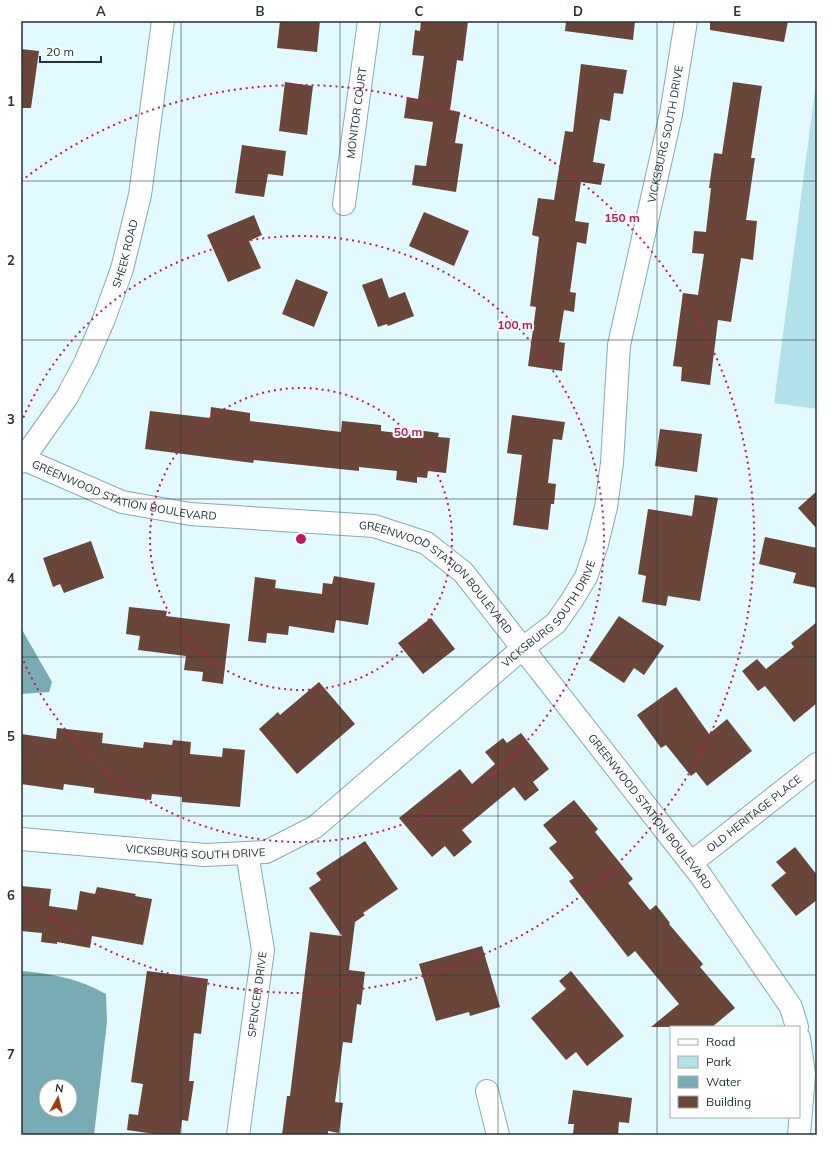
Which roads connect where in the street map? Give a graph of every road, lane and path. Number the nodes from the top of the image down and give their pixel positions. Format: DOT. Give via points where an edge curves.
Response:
graph roads {
  1 [pos="162,21"];
  2 [pos="369,21"];
  3 [pos="686,21"];
  4 [pos="344,204"];
  5 [pos="22,460"];
  6 [pos="523,648"];
  7 [pos="817,764"];
  8 [pos="21,839"];
  9 [pos="247,853"];
  10 [pos="691,863"];
  11 [pos="797,1026"];
  12 [pos="800,1045"];
  13 [pos="487,1091"];
  14 [pos="238,1135"];
  15 [pos="498,1135"];
  16 [pos="799,1135"];
  1 -- 5 [label="street, SHEEK ROAD" via="140,195 122,269 85,363 67,397"];
  2 -- 4 [label="street, MONITOR COURT"];
  3 -- 6 [label="street, VICKSBURG SOUTH DRIVE" via="670,114 619,345 612,463 606,507 597,544 586,577 556,623"];
  5 -- 6 [label="street, GREENWOOD STATION BOULEVARD" via="122,502 190,514 374,526 426,543 463,572"];
  6 -- 9 [label="street, VICKSBURG SOUTH DRIVE" via="315,827 266,852"];
  6 -- 10 [label="street, GREENWOOD STATION BOULEVARD"];
  7 -- 10 [label="street, OLD HERITAGE PLACE"];
  8 -- 9 [label="street, VICKSBURG SOUTH DRIVE" via="205,855"];
  9 -- 14 [label="street, SPENCER DRIVE" via="263,950"];
  10 -- 11 [label="street, GREENWOOD STATION BOULEVARD" via="791,1007"];
  12 -- 16 [label="street" via="804,1074"];
  13 -- 15 [label="street"];
}
